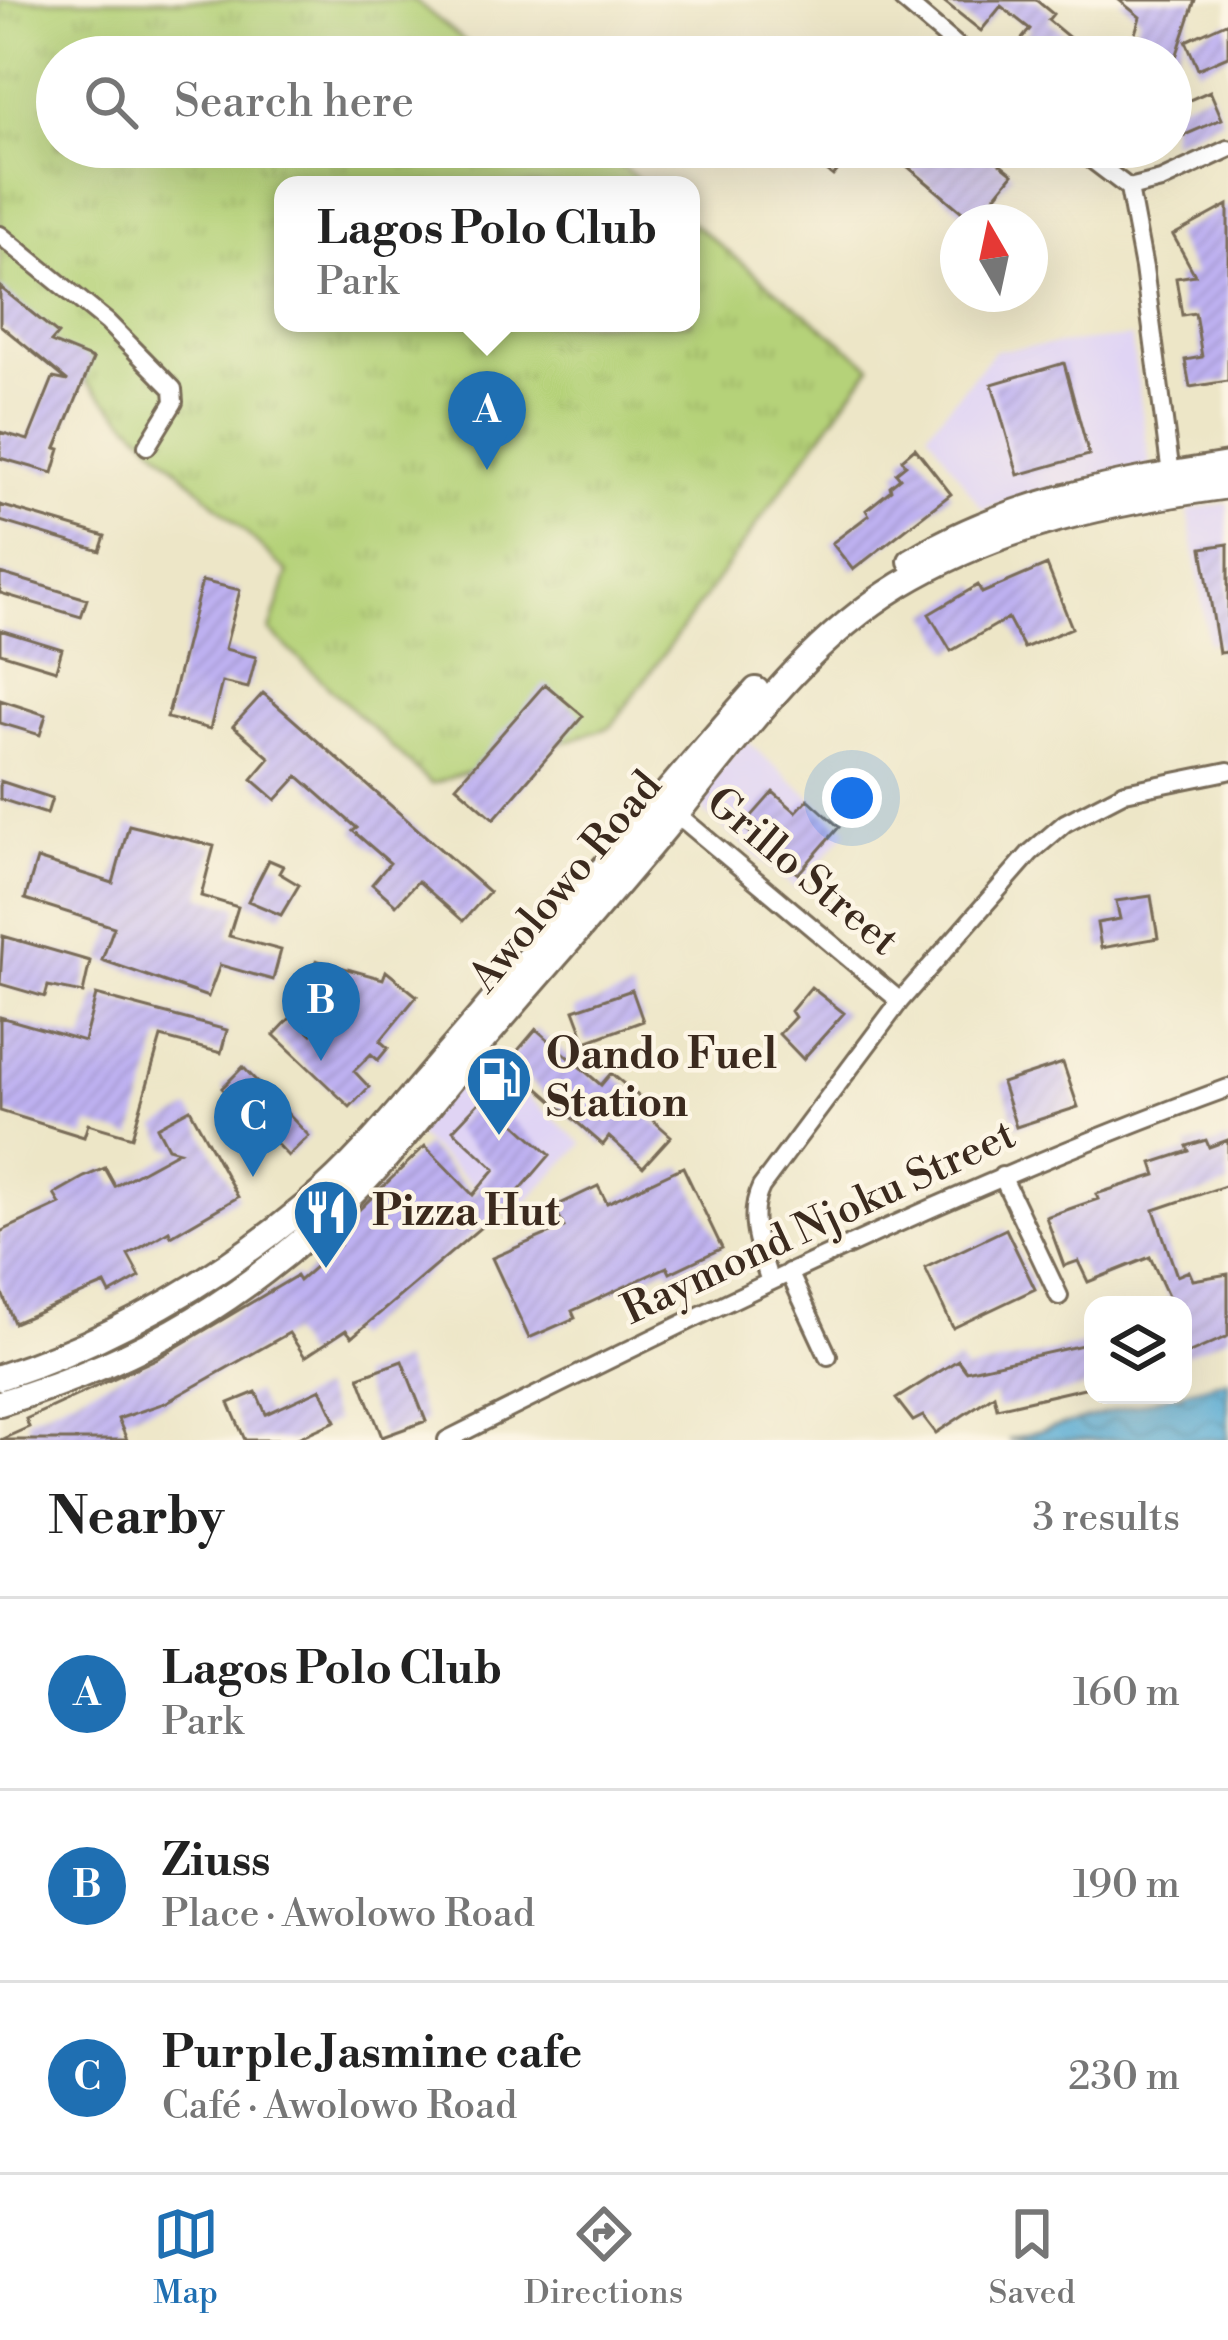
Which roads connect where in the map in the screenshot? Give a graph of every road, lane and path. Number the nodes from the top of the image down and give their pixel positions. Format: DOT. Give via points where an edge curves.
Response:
graph roads {
  1 [pos="903,0"];
  2 [pos="945,36"];
  3 [pos="1228,149"];
  4 [pos="1192,166"];
  5 [pos="1103,168"];
  6 [pos="1187,168"];
  7 [pos="1129,188"];
  8 [pos="0,235"];
  9 [pos="147,446"];
  10 [pos="1228,465"];
  11 [pos="1172,484"];
  12 [pos="1228,486"];
  13 [pos="1228,771"];
  14 [pos="667,807"];
  15 [pos="899,1001"];
  16 [pos="1228,1088"];
  17 [pos="1002,1176"];
  18 [pos="789,1273"];
  19 [pos="770,1282"];
  20 [pos="1059,1296"];
  21 [pos="828,1355"];
  22 [pos="0,1377"];
  23 [pos="0,1403"];
  24 [pos="447,1440"];
  1 -- 2 [label="street"];
  3 -- 4 [label="street"];
  5 -- 7 [label="street"];
  6 -- 7 [label="street"];
  7 -- 11 [label="street"];
  8 -- 9 [label="street" via="107,322 173,389"];
  10 -- 11 [label="main road, Awolowo Road"];
  11 -- 12 [label="main road, Awolowo Road"];
  11 -- 14 [label="main road, Awolowo Road" via="1120,482 1016,510 875,584 770,673"];
  13 -- 15 [label="street" via="1125,792 1065,823"];
  14 -- 15 [label="street, Grillo Street"];
  14 -- 22 [label="main road, Awolowo Road" via="311,1202 182,1294"];
  14 -- 23 [label="main road, Awolowo Road" via="362,1185 245,1288 157,1344"];
  15 -- 19 [label="street" via="753,1204"];
  16 -- 17 [label="street, Raymond Njoku Street"];
  17 -- 18 [label="street, Raymond Njoku Street"];
  17 -- 20 [label="street"];
  18 -- 19 [label="street, Raymond Njoku Street"];
  18 -- 21 [label="street"];
  19 -- 24 [label="street, Raymond Njoku Street"];
}
